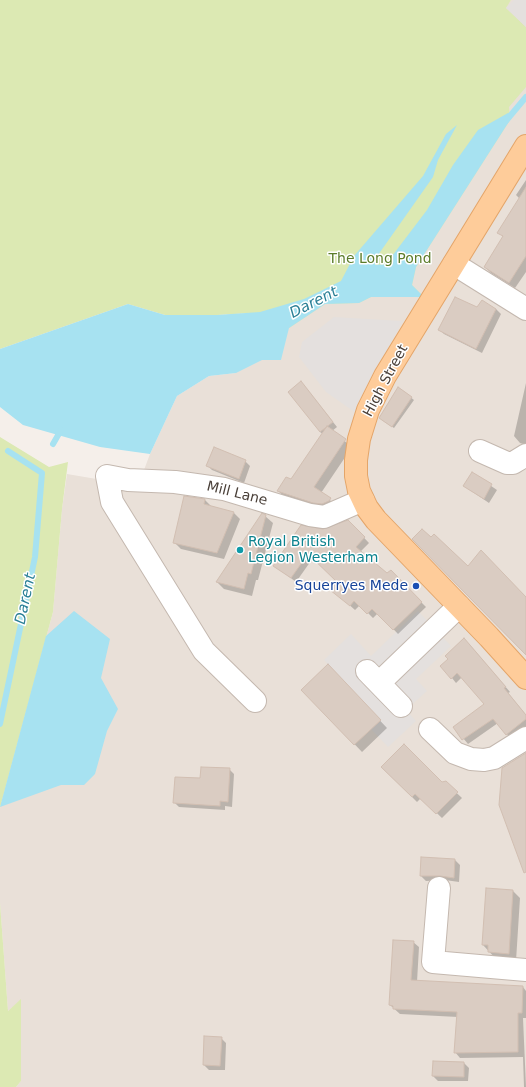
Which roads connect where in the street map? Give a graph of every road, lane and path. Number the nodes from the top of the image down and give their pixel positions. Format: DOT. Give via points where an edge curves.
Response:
graph roads {
  1 [pos="526,146"];
  2 [pos="454,264"];
  3 [pos="526,308"];
  4 [pos="480,450"];
  5 [pos="526,455"];
  6 [pos="363,500"];
  7 [pos="459,606"];
  8 [pos="526,678"];
  9 [pos="255,701"];
  10 [pos="401,706"];
  11 [pos="430,728"];
  12 [pos="526,738"];
  13 [pos="438,888"];
  14 [pos="526,970"];
  1 -- 2 [label="main road, High Street"];
  2 -- 3 [label="street"];
  2 -- 6 [label="main road, High Street" via="385,376 368,410 356,460 356,476"];
  4 -- 5 [label="street" via="507,463 513,463"];
  6 -- 7 [label="main road, High Street" via="376,520"];
  6 -- 9 [label="street, Mill Lane" via="324,516 310,515 224,489 107,476 112,502 204,651"];
  7 -- 8 [label="main road, High Street"];
  7 -- 10 [label="street" via="373,677"];
  11 -- 12 [label="street" via="455,753 471,759 494,758"];
  13 -- 14 [label="street" via="433,962"];
}
